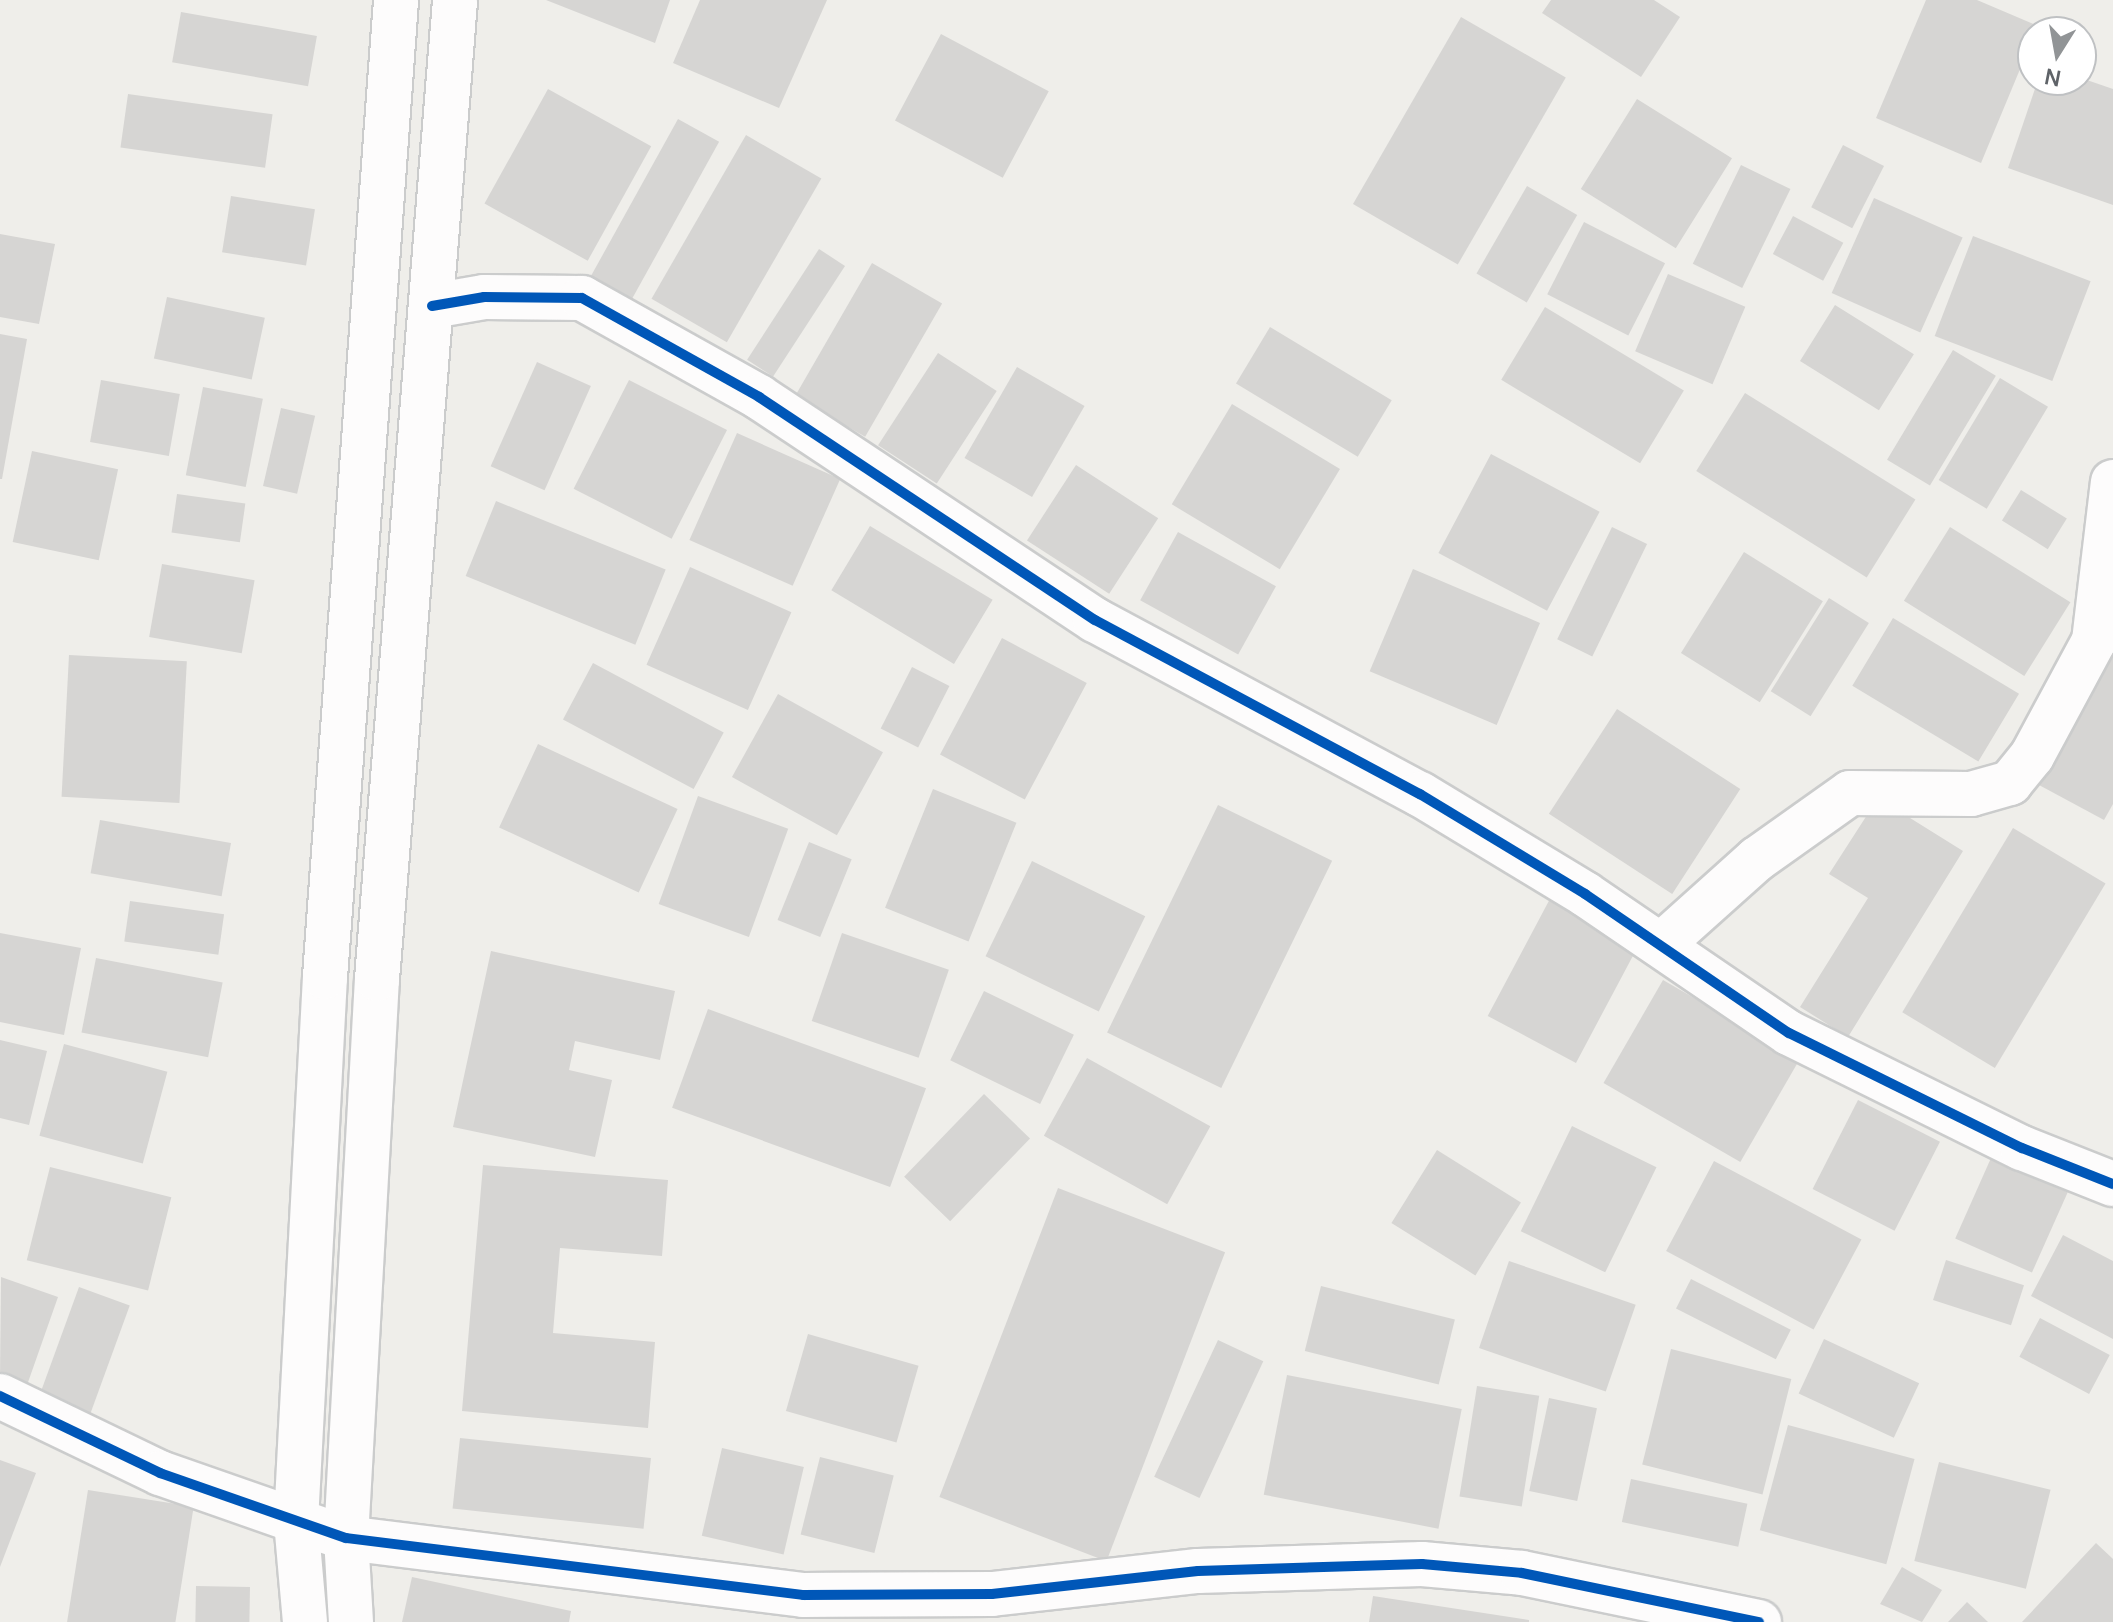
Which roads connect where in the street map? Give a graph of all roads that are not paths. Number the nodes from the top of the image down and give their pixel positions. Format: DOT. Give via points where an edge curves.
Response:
graph roads {
  1 [pos="396,0"];
  2 [pos="455,0"];
  3 [pos="432,306"];
  4 [pos="2113,482"];
  5 [pos="1661,945"];
  6 [pos="2113,1184"];
  7 [pos="0,1396"];
  8 [pos="296,1521"];
  9 [pos="346,1538"];
  10 [pos="305,1622"];
  11 [pos="351,1622"];
  12 [pos="1759,1622"];
  1 -- 8 [label="street" via="325,977"];
  2 -- 3 [label="street"];
  3 -- 5 [label="street" via="484,297 582,298 759,397 1095,620 1420,794"];
  3 -- 9 [label="street" via="377,979"];
  4 -- 5 [label="street" via="2094,641 2032,756 2010,783 1971,794 1850,793 1757,859"];
  5 -- 6 [label="street" via="1789,1033 2022,1148"];
  7 -- 8 [label="street" via="160,1473"];
  8 -- 9 [label="street"];
  8 -- 10 [label="street"];
  9 -- 11 [label="street"];
  9 -- 12 [label="street" via="803,1595 992,1594 1198,1571 1422,1564 1522,1573"];
}
